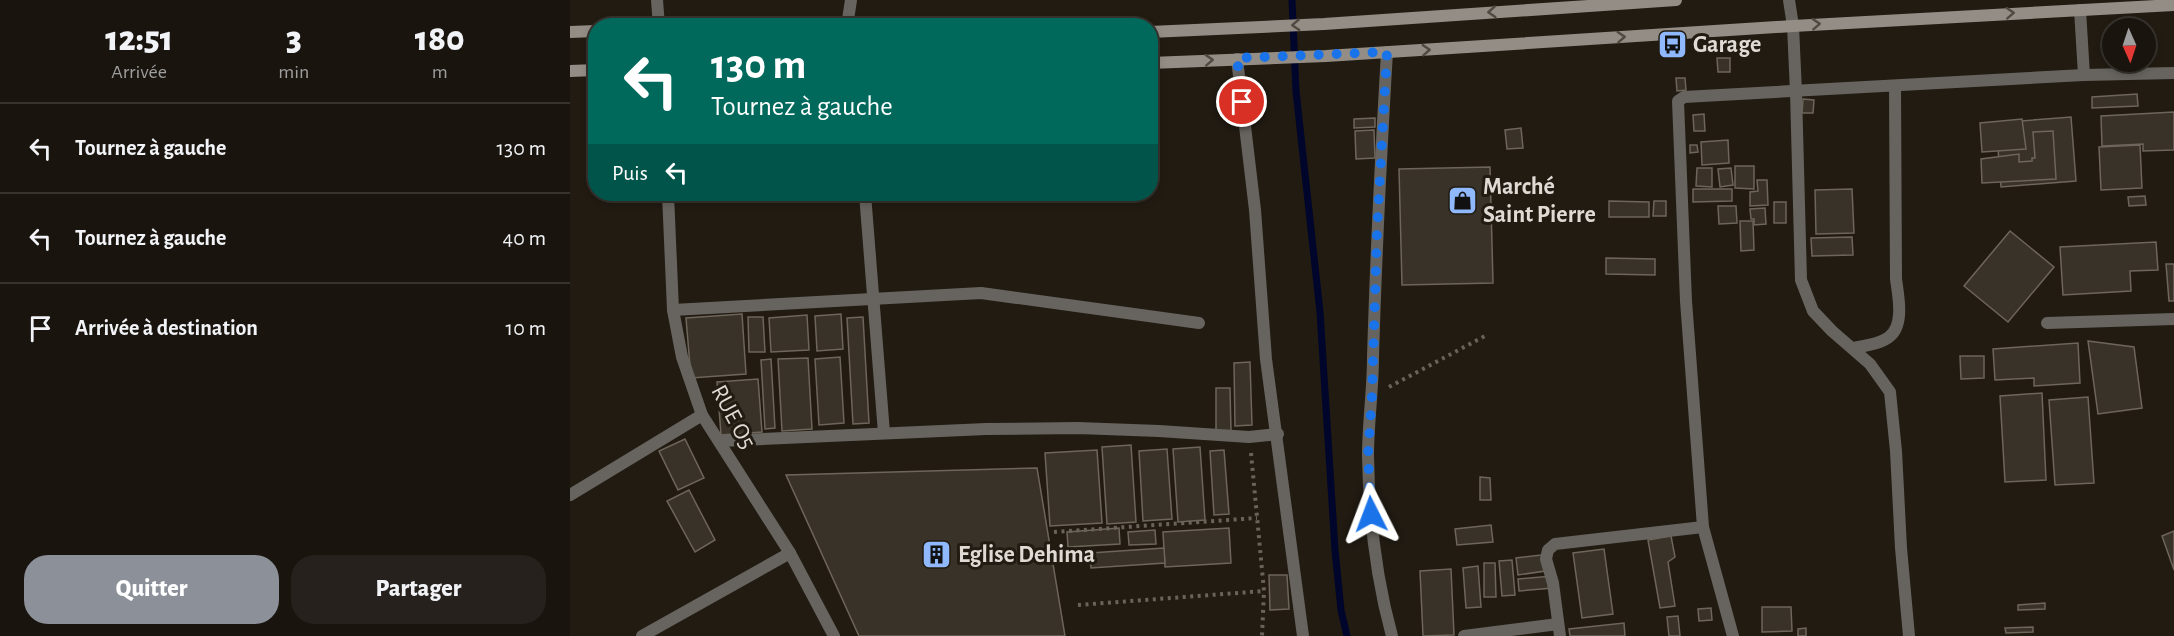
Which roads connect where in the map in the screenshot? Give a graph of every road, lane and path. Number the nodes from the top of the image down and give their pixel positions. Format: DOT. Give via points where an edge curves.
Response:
graph roads {
  1 [pos="657,0"];
  2 [pos="851,0"];
  3 [pos="1662,0"];
  4 [pos="1676,0"];
  5 [pos="1789,0"];
  6 [pos="2174,5"];
  7 [pos="2080,10"];
  8 [pos="658,18"];
  9 [pos="848,18"];
  10 [pos="1793,26"];
  11 [pos="588,31"];
  12 [pos="570,32"];
  13 [pos="1158,32"];
  14 [pos="1387,52"];
  15 [pos="1237,58"];
  16 [pos="1158,63"];
  17 [pos="588,70"];
  18 [pos="570,71"];
  19 [pos="2174,73"];
  20 [pos="2084,75"];
  21 [pos="1895,86"];
  22 [pos="1796,92"];
  23 [pos="668,201"];
  24 [pos="866,201"];
  25 [pos="873,300"];
  26 [pos="673,310"];
  27 [pos="2174,320"];
  28 [pos="1199,323"];
  29 [pos="2047,323"];
  30 [pos="1485,336"];
  31 [pos="1853,348"];
  32 [pos="1372,395"];
  33 [pos="702,415"];
  34 [pos="884,433"];
  35 [pos="1278,434"];
  36 [pos="1249,437"];
  37 [pos="720,441"];
  38 [pos="570,495"];
  39 [pos="1257,518"];
  40 [pos="1703,527"];
  41 [pos="1054,532"];
  42 [pos="790,554"];
  43 [pos="1264,591"];
  44 [pos="1078,605"];
  45 [pos="1559,630"];
  46 [pos="642,636"];
  47 [pos="834,636"];
  48 [pos="1262,636"];
  49 [pos="1303,636"];
  50 [pos="1392,636"];
  51 [pos="1464,636"];
  52 [pos="1733,636"];
  53 [pos="1909,636"];
  1 -- 8 [label="street"];
  2 -- 9 [label="street"];
  3 -- 4 [label="main road"];
  3 -- 13 [label="main road, one-way"];
  5 -- 10 [label="street"];
  6 -- 7 [label="main road"];
  10 -- 7 [label="main road, one-way"];
  7 -- 20 [label="street"];
  14 -- 10 [label="main road, one-way"];
  10 -- 22 [label="street"];
  11 -- 12 [label="main road"];
  14 -- 15 [label="main road"];
  14 -- 32 [label="street"];
  16 -- 15 [label="main road, one-way"];
  15 -- 35 [label="street" via="1255,210 1266,359"];
  17 -- 18 [label="main road"];
  19 -- 20 [label="street"];
  20 -- 21 [label="street"];
  21 -- 22 [label="street"];
  21 -- 31 [label="street" via="1899,309 1896,329 1888,338"];
  22 -- 31 [label="street" via="1802,280 1813,311"];
  22 -- 40 [label="street" via="1684,97 1676,107"];
  23 -- 26 [label="street, RUE O5"];
  24 -- 25 [label="street"];
  25 -- 26 [label="street"];
  25 -- 28 [label="street" via="981,294"];
  25 -- 34 [label="street"];
  26 -- 33 [label="street, RUE O5" via="682,357"];
  27 -- 29 [label="street"];
  30 -- 32 [label="path"];
  31 -- 53 [label="street" via="1890,392"];
  32 -- 50 [label="street" via="1368,455 1372,534"];
  33 -- 37 [label="street, RUE O5"];
  33 -- 38 [label="street"];
  34 -- 36 [label="street" via="1078,428"];
  34 -- 37 [label="street"];
  35 -- 36 [label="street"];
  35 -- 49 [label="street"];
  36 -- 39 [label="path"];
  37 -- 42 [label="street, RUE O5"];
  39 -- 41 [label="path"];
  39 -- 43 [label="path"];
  40 -- 45 [label="street" via="1555,544 1546,559"];
  40 -- 52 [label="street"];
  42 -- 46 [label="street"];
  42 -- 47 [label="street, RUE O5"];
  43 -- 44 [label="path"];
  43 -- 48 [label="path"];
  45 -- 51 [label="street"];
}
